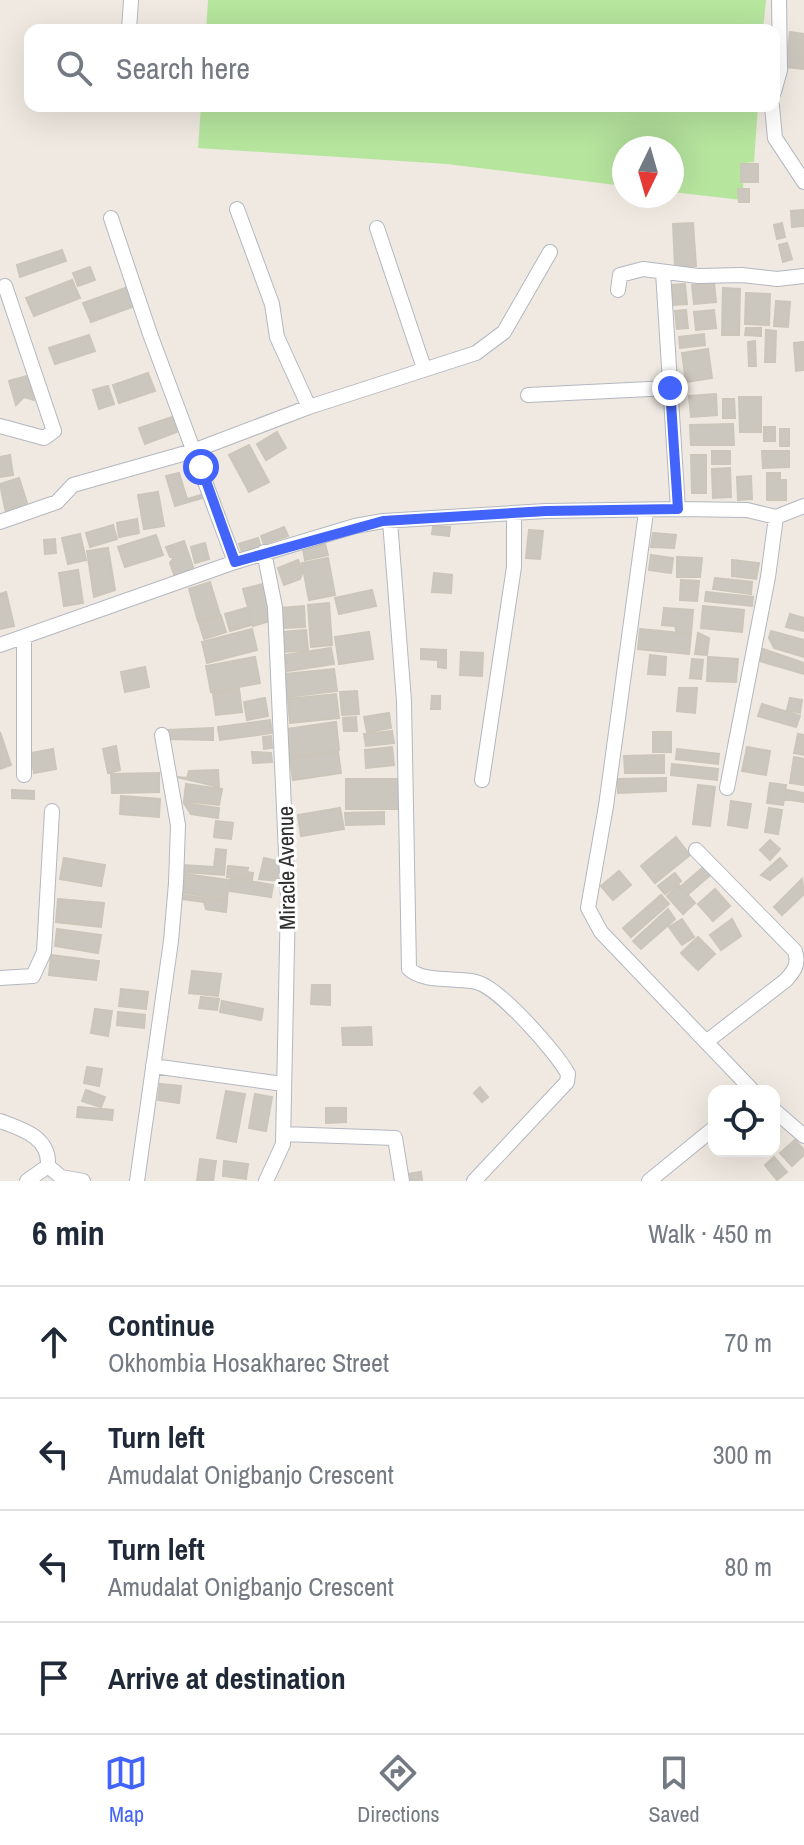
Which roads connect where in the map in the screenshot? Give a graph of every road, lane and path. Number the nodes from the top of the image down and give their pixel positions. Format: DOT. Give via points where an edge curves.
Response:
graph roads {
  1 [pos="131,0"];
  2 [pos="779,0"];
  3 [pos="129,24"];
  4 [pos="779,24"];
  5 [pos="773,112"];
  6 [pos="804,182"];
  7 [pos="237,209"];
  8 [pos="111,218"];
  9 [pos="377,228"];
  10 [pos="550,252"];
  11 [pos="663,272"];
  12 [pos="804,276"];
  13 [pos="5,286"];
  14 [pos="618,290"];
  15 [pos="424,368"];
  16 [pos="670,388"];
  17 [pos="528,395"];
  18 [pos="309,407"];
  19 [pos="0,426"];
  20 [pos="193,451"];
  21 [pos="804,506"];
  22 [pos="678,509"];
  23 [pos="646,512"];
  24 [pos="514,514"];
  25 [pos="776,517"];
  26 [pos="390,521"];
  27 [pos="0,522"];
  28 [pos="264,552"];
  29 [pos="235,562"];
  30 [pos="24,638"];
  31 [pos="0,645"];
  32 [pos="162,735"];
  33 [pos="24,775"];
  34 [pos="482,780"];
  35 [pos="727,788"];
  36 [pos="52,811"];
  37 [pos="696,850"];
  38 [pos="0,978"];
  39 [pos="706,1042"];
  40 [pos="153,1066"];
  41 [pos="283,1084"];
  42 [pos="747,1085"];
  43 [pos="780,1114"];
  44 [pos="0,1121"];
  45 [pos="801,1129"];
  46 [pos="708,1133"];
  47 [pos="283,1134"];
  48 [pos="48,1166"];
  49 [pos="27,1181"];
  50 [pos="83,1181"];
  51 [pos="137,1181"];
  52 [pos="266,1181"];
  53 [pos="402,1181"];
  54 [pos="474,1181"];
  55 [pos="649,1181"];
  1 -- 3 [label="street"];
  2 -- 4 [label="street"];
  5 -- 6 [label="street" via="775,138"];
  7 -- 18 [label="street" via="272,304 277,337"];
  8 -- 20 [label="street"];
  9 -- 15 [label="street"];
  10 -- 15 [label="street" via="504,332 476,353"];
  11 -- 12 [label="street"];
  11 -- 14 [label="street" via="624,272"];
  11 -- 16 [label="street"];
  13 -- 19 [label="street" via="54,431 44,438"];
  15 -- 18 [label="street"];
  16 -- 17 [label="street"];
  16 -- 22 [label="street"];
  18 -- 20 [label="street"];
  20 -- 27 [label="street" via="73,485 57,502"];
  20 -- 29 [label="street"];
  21 -- 25 [label="street"];
  22 -- 23 [label="street"];
  22 -- 25 [label="street" via="747,510"];
  23 -- 24 [label="street"];
  23 -- 39 [label="street" via="588,908 601,932"];
  24 -- 26 [label="street"];
  24 -- 34 [label="street" via="514,567"];
  25 -- 35 [label="street"];
  26 -- 28 [label="street"];
  26 -- 54 [label="street" via="404,701 409,969 487,986 568,1074 567,1082"];
  28 -- 29 [label="street"];
  28 -- 41 [label="street, Miracle Avenue" via="275,607 287,884"];
  29 -- 30 [label="street"];
  30 -- 31 [label="street"];
  30 -- 33 [label="street"];
  32 -- 40 [label="street" via="178,825 171,941"];
  36 -- 38 [label="street" via="39,971"];
  37 -- 39 [label="street" via="797,958 786,980"];
  39 -- 42 [label="street"];
  40 -- 41 [label="street"];
  40 -- 51 [label="street"];
  41 -- 47 [label="street, Miracle Avenue"];
  43 -- 45 [label="street"];
  44 -- 48 [label="street" via="38,1139"];
  46 -- 55 [label="street"];
  47 -- 52 [label="street, Miracle Avenue" via="283,1149"];
  47 -- 53 [label="street" via="395,1138"];
  48 -- 49 [label="street"];
  48 -- 50 [label="street" via="61,1177"];
}
